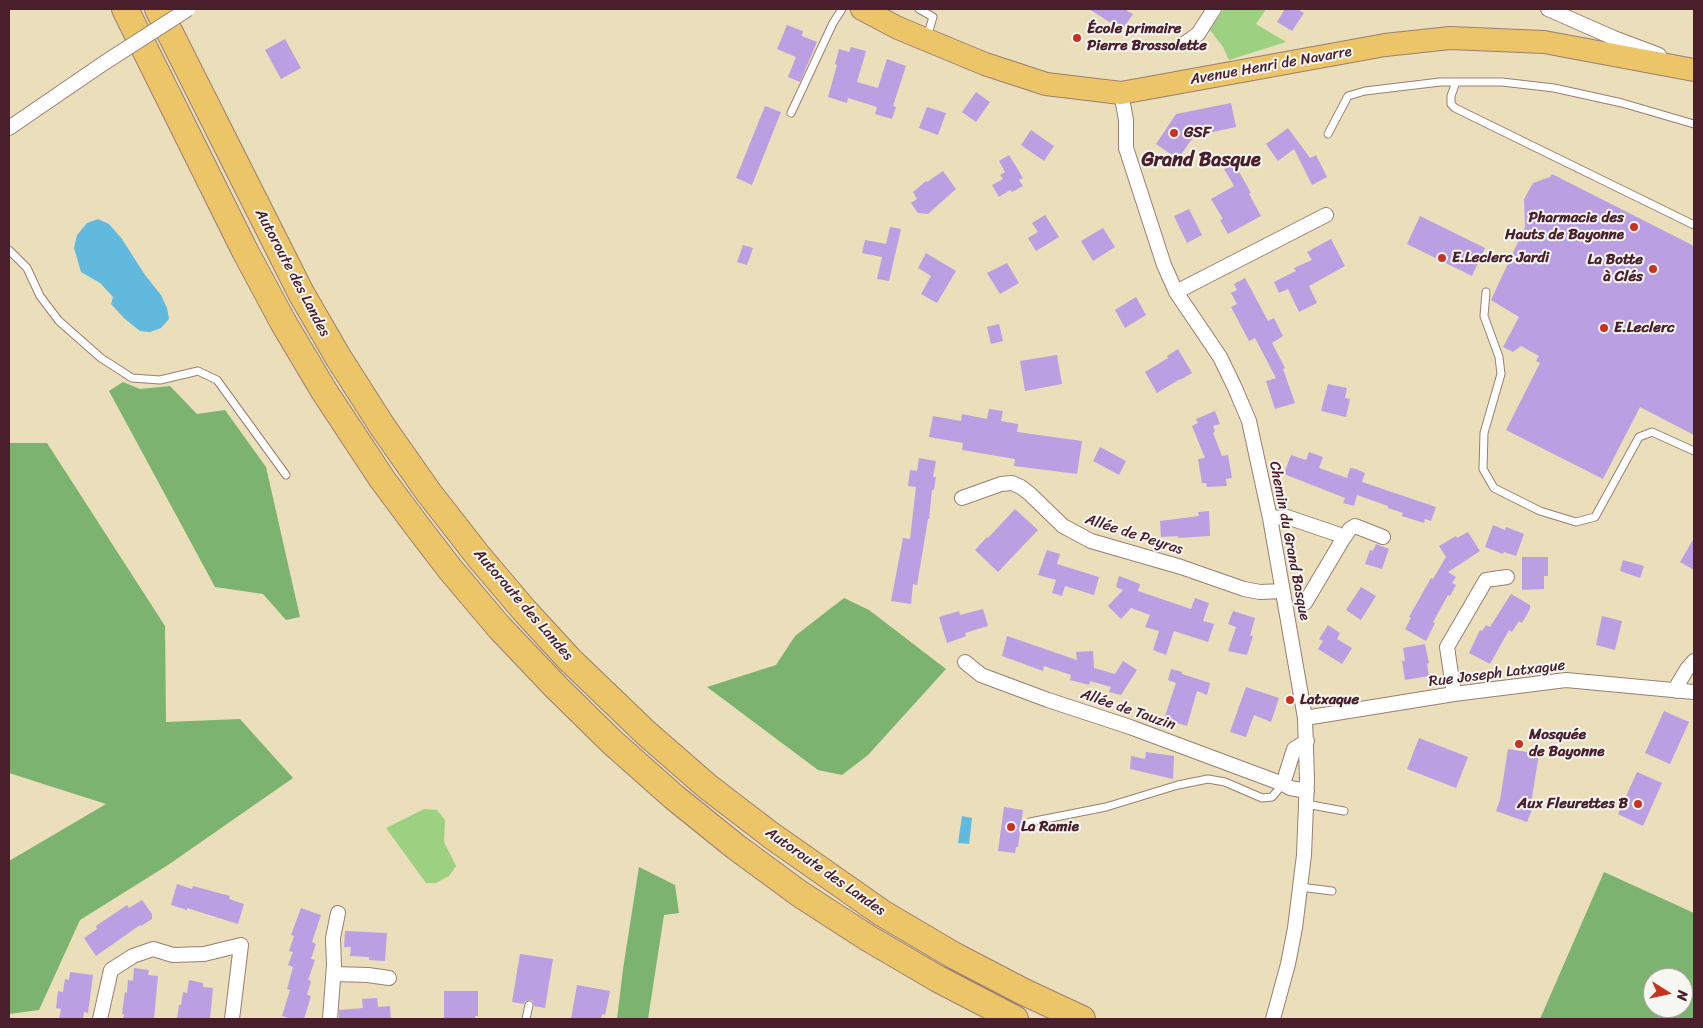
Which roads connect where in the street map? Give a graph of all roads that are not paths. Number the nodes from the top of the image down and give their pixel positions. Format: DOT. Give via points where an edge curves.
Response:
graph roads {
  1 [pos="125,9"];
  2 [pos="158,9"];
  3 [pos="188,9"];
  4 [pos="842,9"];
  5 [pos="862,9"];
  6 [pos="920,9"];
  7 [pos="1214,9"];
  8 [pos="1548,9"];
  9 [pos="926,40"];
  10 [pos="1184,44"];
  11 [pos="1694,69"];
  12 [pos="1456,82"];
  13 [pos="1121,93"];
  14 [pos="791,113"];
  15 [pos="1694,124"];
  16 [pos="9,128"];
  17 [pos="1328,134"];
  18 [pos="1326,215"];
  19 [pos="1694,225"];
  20 [pos="9,250"];
  21 [pos="1176,292"];
  22 [pos="1486,292"];
  23 [pos="1694,451"];
  24 [pos="286,475"];
  25 [pos="962,498"];
  26 [pos="1270,518"];
  27 [pos="1383,537"];
  28 [pos="1343,539"];
  29 [pos="1507,577"];
  30 [pos="1282,590"];
  31 [pos="1305,603"];
  32 [pos="1694,661"];
  33 [pos="965,662"];
  34 [pos="1677,692"];
  35 [pos="1694,692"];
  36 [pos="1454,694"];
  37 [pos="1305,718"];
  38 [pos="1307,742"];
  39 [pos="1283,784"];
  40 [pos="1307,797"];
  41 [pos="1344,811"];
  42 [pos="1030,822"];
  43 [pos="1300,887"];
  44 [pos="1332,891"];
  45 [pos="338,913"];
  46 [pos="334,974"];
  47 [pos="389,978"];
  48 [pos="529,1005"];
  49 [pos="988,1011"];
  50 [pos="100,1019"];
  51 [pos="232,1019"];
  52 [pos="330,1019"];
  53 [pos="526,1019"];
  54 [pos="1015,1019"];
  55 [pos="1082,1019"];
  56 [pos="1273,1019"];
  1 -- 49 [label="highway, Autoroute des Landes" via="245,251 320,384 382,480 499,627 612,742 736,847 800,894"];
  2 -- 55 [label="highway, Autoroute des Landes" via="301,293 338,357 429,493 524,610 569,659 646,733 772,836 882,913 1024,992"];
  3 -- 16 [label="street, bridge"];
  4 -- 14 [label="lane"];
  5 -- 9 [label="main road, Avenue Henri de Navarre"];
  6 -- 9 [label="lane" via="934,16"];
  7 -- 10 [label="street" via="1198,34"];
  8 -- 11 [label="street"];
  9 -- 13 [label="main road, Avenue Henri de Navarre" via="1046,84"];
  11 -- 13 [label="main road, Avenue Henri de Navarre" via="1544,42 1450,38 1385,44"];
  12 -- 15 [label="lane" via="1502,82 1554,88"];
  12 -- 17 [label="lane" via="1372,90 1348,96"];
  12 -- 19 [label="lane" via="1451,96 1451,104 1455,108"];
  13 -- 21 [label="street, Chemin du Grand Basque" via="1126,120 1126,148"];
  18 -- 21 [label="street"];
  20 -- 24 [label="lane" via="27,268 40,296 59,321 101,358 132,378 160,380 198,371 217,380"];
  21 -- 26 [label="street, Chemin du Grand Basque" via="1220,357 1236,388 1249,421"];
  22 -- 23 [label="lane" via="1484,316 1499,357 1501,374 1484,433 1482,469 1494,488 1540,511 1576,522 1595,517 1640,437 1652,432"];
  25 -- 30 [label="street, Allée de Peyras" via="1001,484 1012,484 1030,494 1062,526 1091,540 1244,589 1260,592"];
  26 -- 28 [label="street" via="1287,517"];
  26 -- 30 [label="street, Chemin du Grand Basque"];
  27 -- 28 [label="street" via="1355,526"];
  28 -- 31 [label="street"];
  29 -- 36 [label="street" via="1486,580 1447,647"];
  30 -- 37 [label="street, Chemin du Grand Basque"];
  32 -- 34 [label="street" via="1678,684"];
  33 -- 39 [label="street, Allée de Tauzin" via="981,675"];
  34 -- 35 [label="street, Rue Joseph Latxague"];
  34 -- 36 [label="street, Rue Joseph Latxague" via="1566,680"];
  36 -- 37 [label="street, Rue Joseph Latxague"];
  37 -- 38 [label="street, Chemin du Grand Basque"];
  38 -- 39 [label="street" via="1294,749"];
  38 -- 40 [label="street, Chemin du Grand Basque"];
  39 -- 40 [label="street, Allée de Tauzin"];
  39 -- 42 [label="lane" via="1272,797 1262,798 1208,778 1106,808"];
  40 -- 41 [label="lane"];
  40 -- 43 [label="street, Chemin du Grand Basque"];
  43 -- 44 [label="lane"];
  43 -- 56 [label="street, Chemin du Grand Basque" via="1288,964"];
  45 -- 46 [label="street" via="333,938"];
  46 -- 47 [label="street"];
  46 -- 52 [label="street"];
  48 -- 53 [label="lane"];
  49 -- 54 [label="highway, Autoroute des Landes"];
  50 -- 51 [label="street" via="111,970 133,956 153,949 173,955 204,954 241,946"];
}
